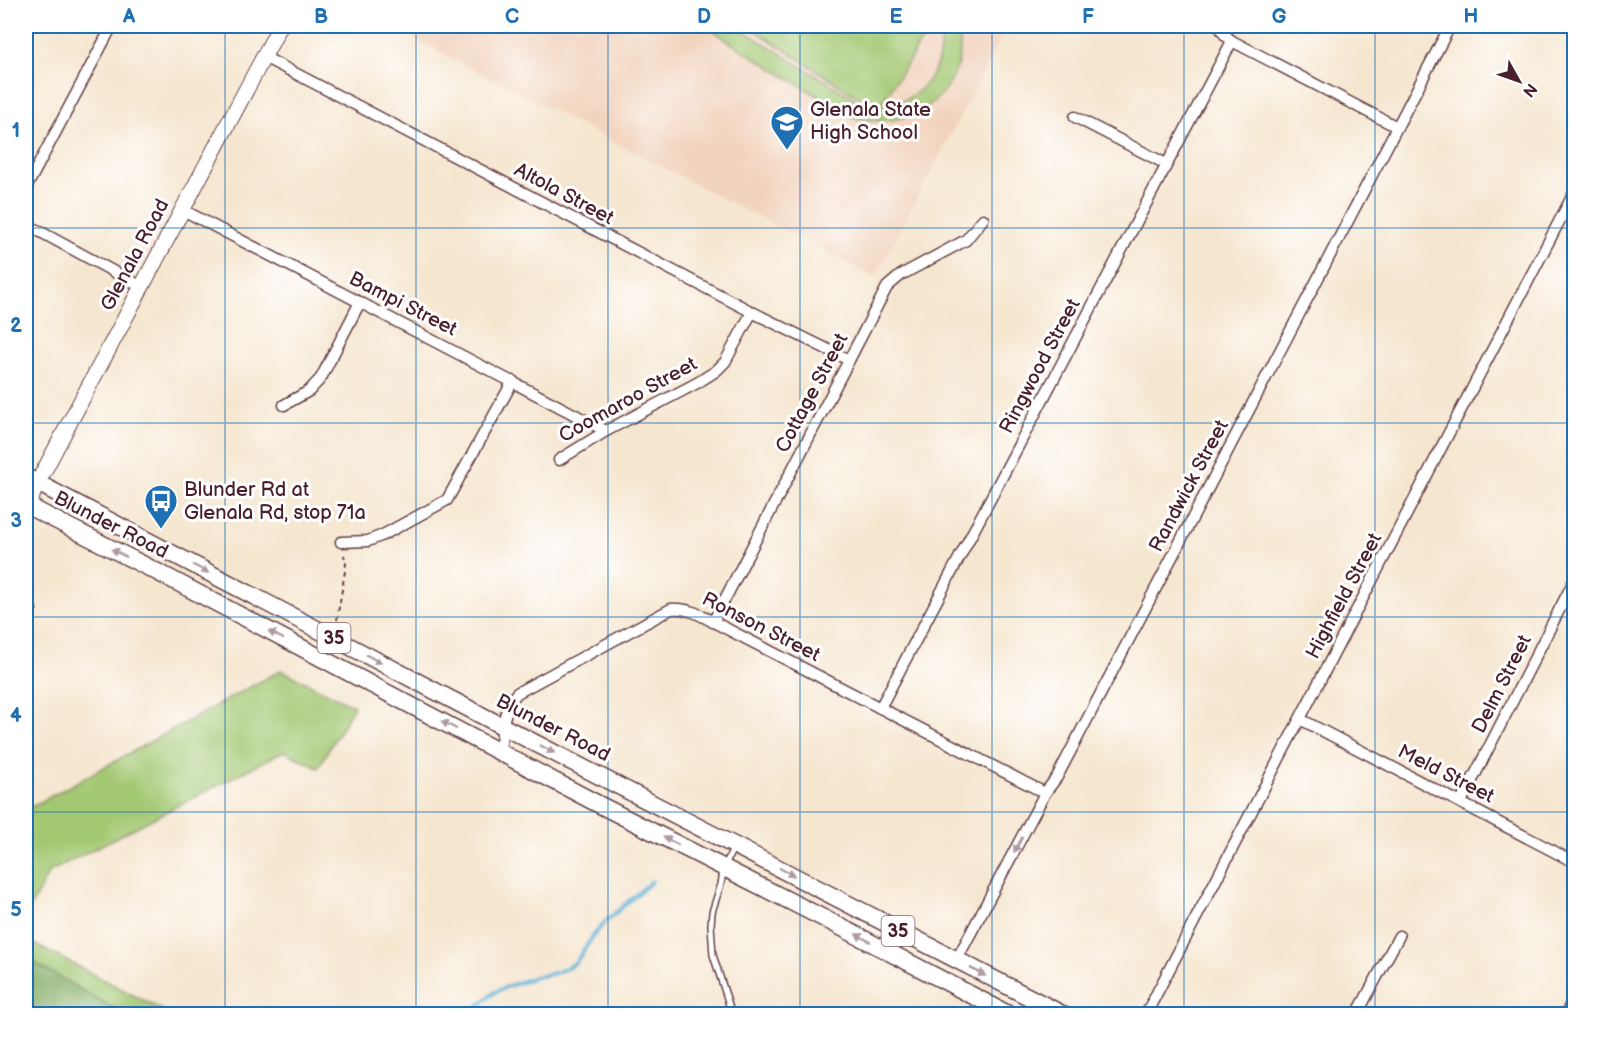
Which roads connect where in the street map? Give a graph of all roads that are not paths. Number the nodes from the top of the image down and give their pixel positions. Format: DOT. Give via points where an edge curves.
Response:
graph roads {
  1 [pos="112,26"];
  2 [pos="280,26"];
  3 [pos="1219,26"];
  4 [pos="1450,26"];
  5 [pos="1232,40"];
  6 [pos="264,57"];
  7 [pos="1075,117"];
  8 [pos="1396,127"];
  9 [pos="1166,164"];
  10 [pos="26,188"];
  11 [pos="1575,193"];
  12 [pos="183,210"];
  13 [pos="983,219"];
  14 [pos="26,224"];
  15 [pos="142,287"];
  16 [pos="360,302"];
  17 [pos="752,312"];
  18 [pos="849,360"];
  19 [pos="513,381"];
  20 [pos="284,405"];
  21 [pos="606,431"];
  22 [pos="559,460"];
  23 [pos="31,480"];
  24 [pos="26,505"];
  25 [pos="341,542"];
  26 [pos="1575,581"];
  27 [pos="713,621"];
  28 [pos="880,708"];
  29 [pos="1300,719"];
  30 [pos="502,726"];
  31 [pos="500,753"];
  32 [pos="1046,793"];
  33 [pos="1461,802"];
  34 [pos="735,846"];
  35 [pos="1575,862"];
  36 [pos="723,867"];
  37 [pos="1399,936"];
  38 [pos="956,961"];
  39 [pos="1575,998"];
  40 [pos="732,1014"];
  41 [pos="1008,1014"];
  42 [pos="1062,1014"];
  43 [pos="1146,1014"];
  44 [pos="1357,1014"];
  45 [pos="1566,1014"];
  1 -- 10 [label="street"];
  2 -- 6 [label="street, Glenala Road"];
  3 -- 5 [label="street"];
  4 -- 8 [label="street, Randwick Street"];
  5 -- 8 [label="street"];
  5 -- 9 [label="street, Ringwood Street"];
  6 -- 12 [label="street, Glenala Road"];
  6 -- 17 [label="street, Altola Street"];
  7 -- 9 [label="street"];
  8 -- 32 [label="street, Randwick Street"];
  9 -- 28 [label="street, Ringwood Street"];
  11 -- 29 [label="street, Highfield Street"];
  12 -- 15 [label="street, Glenala Road"];
  12 -- 16 [label="street, Bampi Street"];
  13 -- 18 [label="street, Cottage Street" via="966,240 901,275 887,287"];
  14 -- 15 [label="street"];
  15 -- 23 [label="street, Glenala Road"];
  16 -- 19 [label="street, Bampi Street"];
  16 -- 20 [label="street" via="321,378 309,391"];
  17 -- 18 [label="street, Altola Street"];
  17 -- 21 [label="street, Coomaroo Street" via="725,362 716,370"];
  18 -- 27 [label="street, Cottage Street"];
  19 -- 21 [label="street, Bampi Street"];
  19 -- 25 [label="street" via="447,500 368,541"];
  21 -- 22 [label="street, Coomaroo Street"];
  23 -- 24 [label="street, Glenala Road"];
  23 -- 30 [label="main road, Blunder Road / 35, one-way"];
  31 -- 24 [label="main road, Blunder Road / 35, one-way"];
  26 -- 33 [label="street, Delm Street"];
  27 -- 28 [label="street, Ronson Street"];
  27 -- 30 [label="street, Ronson Street" via="687,609 671,609 517,693"];
  28 -- 32 [label="street, Ronson Street"];
  29 -- 33 [label="street, Meld Street"];
  29 -- 43 [label="street, Highfield Street"];
  30 -- 31 [label="street, Ronson Street"];
  30 -- 34 [label="main road, Blunder Road / 35, one-way"];
  36 -- 31 [label="main road, Blunder Road / 35, one-way"];
  32 -- 38 [label="street, Randwick Street, one-way"];
  33 -- 35 [label="street, Meld Street"];
  34 -- 36 [label="lane"];
  34 -- 38 [label="main road, Blunder Road / 35, one-way"];
  36 -- 40 [label="lane" via="711,925 713,955"];
  41 -- 36 [label="main road, Blunder Road / 35, one-way"];
  37 -- 44 [label="street"];
  38 -- 42 [label="main road, Blunder Road / 35, one-way"];
  39 -- 45 [label="street"];
}
